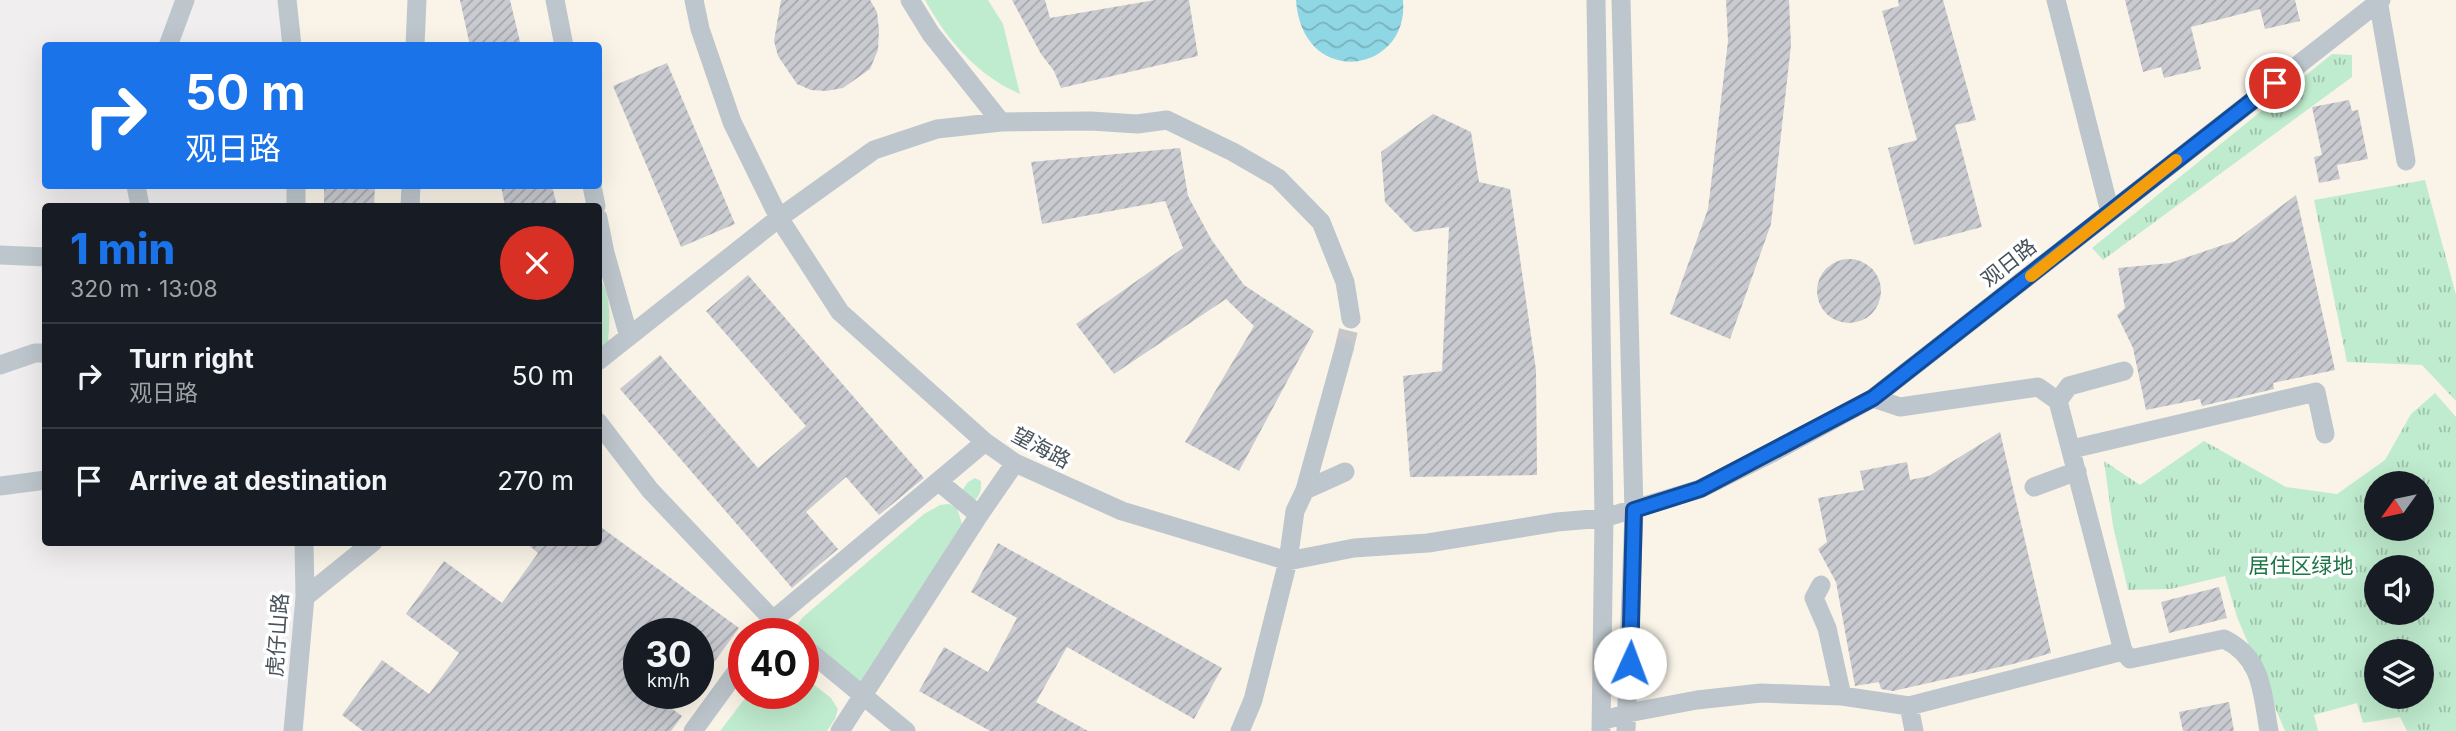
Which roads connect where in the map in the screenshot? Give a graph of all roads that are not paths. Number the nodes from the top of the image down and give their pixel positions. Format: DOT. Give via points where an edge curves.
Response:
graph roads {
  1 [pos="186,0"];
  2 [pos="287,0"];
  3 [pos="417,0"];
  4 [pos="555,0"];
  5 [pos="694,0"];
  6 [pos="910,0"];
  7 [pos="1596,0"];
  8 [pos="1621,0"];
  9 [pos="2056,0"];
  10 [pos="2379,1"];
  11 [pos="170,42"];
  12 [pos="292,42"];
  13 [pos="415,42"];
  14 [pos="563,42"];
  15 [pos="1001,122"];
  16 [pos="2406,161"];
  17 [pos="2110,212"];
  18 [pos="779,218"];
  19 [pos="602,253"];
  20 [pos="0,254"];
  21 [pos="42,257"];
  22 [pos="1351,318"];
  23 [pos="629,337"];
  24 [pos="1344,349"];
  25 [pos="42,353"];
  26 [pos="602,358"];
  27 [pos="0,365"];
  28 [pos="2124,371"];
  29 [pos="1873,398"];
  30 [pos="2058,401"];
  31 [pos="602,427"];
  32 [pos="2325,434"];
  33 [pos="985,442"];
  34 [pos="2072,449"];
  35 [pos="1015,463"];
  36 [pos="2077,471"];
  37 [pos="1345,472"];
  38 [pos="42,481"];
  39 [pos="939,482"];
  40 [pos="0,486"];
  41 [pos="2034,487"];
  42 [pos="1305,490"];
  43 [pos="1634,510"];
  44 [pos="979,515"];
  45 [pos="1604,518"];
  46 [pos="304,546"];
  47 [pos="368,546"];
  48 [pos="1288,561"];
  49 [pos="1821,584"];
  50 [pos="305,597"];
  51 [pos="765,618"];
  52 [pos="787,618"];
  53 [pos="2123,651"];
  54 [pos="819,660"];
  55 [pos="728,683"];
  56 [pos="1842,696"];
  57 [pos="862,697"];
  58 [pos="1909,706"];
  59 [pos="1627,722"];
  60 [pos="1601,726"];
  61 [pos="293,731"];
  62 [pos="693,731"];
  63 [pos="840,731"];
  64 [pos="906,731"];
  65 [pos="1240,731"];
  66 [pos="1914,731"];
  67 [pos="2269,731"];
  1 -- 11 [label="street"];
  2 -- 12 [label="street"];
  3 -- 13 [label="street"];
  4 -- 14 [label="street"];
  5 -- 18 [label="street, 望海路" via="732,122"];
  6 -- 15 [label="street"];
  7 -- 45 [label="street"];
  8 -- 43 [label="street"];
  9 -- 17 [label="street"];
  10 -- 16 [label="street"];
  10 -- 17 [label="street, 观日路"];
  15 -- 18 [label="street" via="937,129 874,150"];
  15 -- 22 [label="street" via="1137,124 1167,120 1233,152 1278,178 1321,222 1345,282"];
  17 -- 29 [label="street, 观日路"];
  18 -- 23 [label="street"];
  18 -- 33 [label="street, 望海路" via="840,312"];
  19 -- 23 [label="street"];
  20 -- 21 [label="street"];
  23 -- 26 [label="street"];
  24 -- 42 [label="street"];
  25 -- 27 [label="street"];
  28 -- 30 [label="street" via="2069,386"];
  29 -- 30 [label="street" via="1899,407 2038,387"];
  29 -- 43 [label="street, 观日路" via="1700,489"];
  30 -- 34 [label="street"];
  31 -- 51 [label="street" via="650,490"];
  32 -- 34 [label="street" via="2316,392"];
  33 -- 35 [label="street, 望海路"];
  33 -- 39 [label="street"];
  34 -- 36 [label="street"];
  35 -- 44 [label="street"];
  35 -- 48 [label="street, 望海路" via="1122,511"];
  36 -- 41 [label="street"];
  36 -- 53 [label="street"];
  37 -- 42 [label="street"];
  38 -- 40 [label="street"];
  39 -- 44 [label="street"];
  39 -- 52 [label="street"];
  42 -- 48 [label="street" via="1295,511"];
  43 -- 45 [label="street, 观日路"];
  43 -- 59 [label="street"];
  44 -- 57 [label="street"];
  45 -- 48 [label="street, 望海路" via="1428,543 1354,548"];
  45 -- 60 [label="street"];
  46 -- 50 [label="street, 虎仔山路"];
  47 -- 50 [label="street"];
  48 -- 65 [label="street" via="1253,700"];
  49 -- 56 [label="street" via="1814,598 1827,628"];
  50 -- 61 [label="street, 虎仔山路"];
  53 -- 58 [label="street"];
  53 -- 67 [label="street" via="2130,659 2224,639 2237,645 2259,674"];
  54 -- 57 [label="street"];
  55 -- 62 [label="street"];
  56 -- 58 [label="street"];
  56 -- 59 [label="street" via="1761,694 1697,700"];
  57 -- 63 [label="street"];
  57 -- 64 [label="street"];
  58 -- 66 [label="street"];
  59 -- 60 [label="street"];
}
